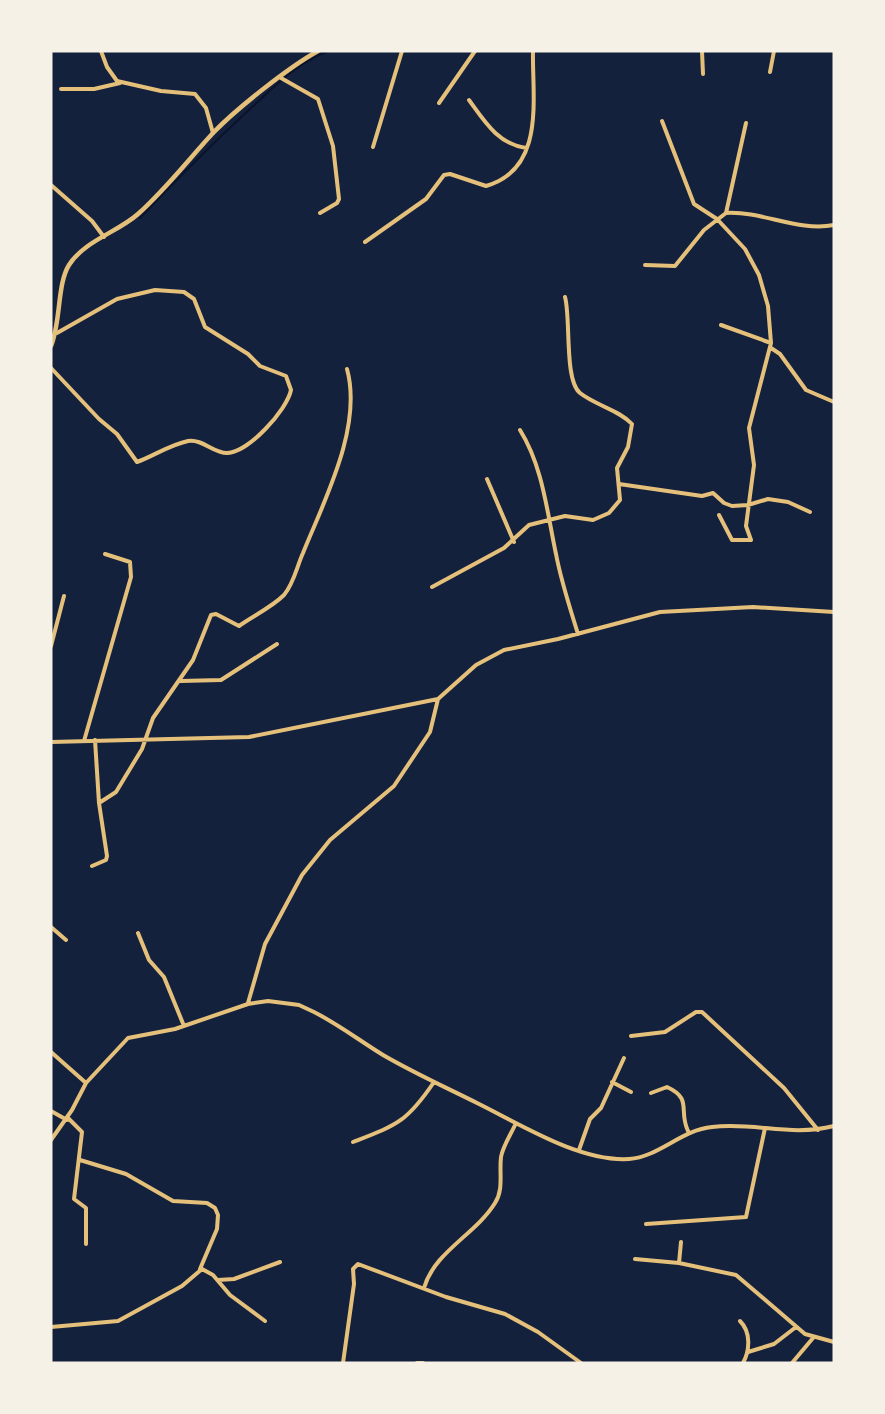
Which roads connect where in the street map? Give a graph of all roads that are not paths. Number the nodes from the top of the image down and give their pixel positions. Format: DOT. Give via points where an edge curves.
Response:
graph roads {
  1 [pos="101,51"];
  2 [pos="318,51"];
  3 [pos="402,51"];
  4 [pos="475,51"];
  5 [pos="533,51"];
  6 [pos="702,51"];
  7 [pos="774,51"];
  8 [pos="770,72"];
  9 [pos="702,74"];
  10 [pos="281,78"];
  11 [pos="121,82"];
  12 [pos="61,89"];
  13 [pos="469,100"];
  14 [pos="439,103"];
  15 [pos="662,121"];
  16 [pos="746,123"];
  17 [pos="213,133"];
  18 [pos="373,147"];
  19 [pos="526,148"];
  20 [pos="51,184"];
  21 [pos="320,213"];
  22 [pos="726,213"];
  23 [pos="717,219"];
  24 [pos="834,225"];
  25 [pos="104,237"];
  26 [pos="365,242"];
  27 [pos="645,265"];
  28 [pos="565,297"];
  29 [pos="721,326"];
  30 [pos="57,333"];
  31 [pos="51,346"];
  32 [pos="771,346"];
  33 [pos="51,368"];
  34 [pos="347,369"];
  35 [pos="834,402"];
  36 [pos="520,430"];
  37 [pos="487,479"];
  38 [pos="619,484"];
  39 [pos="748,505"];
  40 [pos="810,512"];
  41 [pos="719,515"];
  42 [pos="551,519"];
  43 [pos="513,542"];
  44 [pos="105,554"];
  45 [pos="432,587"];
  46 [pos="64,596"];
  47 [pos="834,612"];
  48 [pos="578,634"];
  49 [pos="277,644"];
  50 [pos="51,646"];
  51 [pos="180,681"];
  52 [pos="438,699"];
  53 [pos="95,740"];
  54 [pos="147,740"];
  55 [pos="84,741"];
  56 [pos="51,742"];
  57 [pos="99,803"];
  58 [pos="92,866"];
  59 [pos="51,927"];
  60 [pos="138,933"];
  61 [pos="66,940"];
  62 [pos="248,1004"];
  63 [pos="184,1026"];
  64 [pos="631,1036"];
  65 [pos="51,1052"];
  66 [pos="624,1058"];
  67 [pos="434,1082"];
  68 [pos="612,1082"];
  69 [pos="86,1083"];
  70 [pos="631,1092"];
  71 [pos="651,1093"];
  72 [pos="51,1111"];
  73 [pos="67,1119"];
  74 [pos="516,1123"];
  75 [pos="834,1126"];
  76 [pos="765,1128"];
  77 [pos="818,1130"];
  78 [pos="688,1131"];
  79 [pos="51,1140"];
  80 [pos="353,1142"];
  81 [pos="579,1150"];
  82 [pos="80,1160"];
  83 [pos="646,1224"];
  84 [pos="681,1242"];
  85 [pos="86,1244"];
  86 [pos="635,1259"];
  87 [pos="280,1262"];
  88 [pos="679,1263"];
  89 [pos="200,1270"];
  90 [pos="218,1280"];
  91 [pos="424,1288"];
  92 [pos="265,1321"];
  93 [pos="740,1321"];
  94 [pos="51,1327"];
  95 [pos="796,1327"];
  96 [pos="813,1338"];
  97 [pos="834,1342"];
  98 [pos="748,1352"];
  99 [pos="343,1363"];
  100 [pos="417,1363"];
  101 [pos="423,1363"];
  102 [pos="581,1363"];
  103 [pos="743,1363"];
  104 [pos="792,1363"];
  1 -- 11 [label="street" via="112,76"];
  2 -- 10 [label="street"];
  3 -- 18 [label="street"];
  4 -- 14 [label="street"];
  5 -- 19 [label="street" via="536,109"];
  6 -- 9 [label="street"];
  7 -- 8 [label="street"];
  10 -- 17 [label="street"];
  10 -- 21 [label="street" via="318,99 330,135 339,201"];
  11 -- 12 [label="street" via="94,89"];
  11 -- 17 [label="street" via="194,93 203,101"];
  13 -- 19 [label="street" via="500,137 513,146"];
  15 -- 23 [label="street" via="694,204"];
  16 -- 22 [label="street"];
  17 -- 25 [label="street" via="164,190 136,216"];
  19 -- 26 [label="street" via="519,164 506,178 491,185 444,175 426,199"];
  20 -- 25 [label="street"];
  22 -- 23 [label="street"];
  22 -- 24 [label="street" via="761,215 805,226"];
  23 -- 27 [label="street" via="675,266"];
  23 -- 32 [label="street" via="745,249 759,275 768,306"];
  25 -- 30 [label="street" via="78,255 66,270"];
  28 -- 38 [label="street" via="572,376 577,391 632,424 617,468"];
  29 -- 32 [label="street"];
  30 -- 31 [label="street"];
  30 -- 33 [label="street" via="117,299 154,290 184,292 194,299 205,327 260,366 286,376 291,390 273,421 237,450 223,453 190,441 137,462 117,434"];
  32 -- 35 [label="street" via="806,390"];
  32 -- 39 [label="street" via="750,420 754,465"];
  34 -- 51 [label="street" via="350,393 343,446 326,503 289,587 276,602 239,626 211,614"];
  36 -- 42 [label="street" via="533,451"];
  37 -- 43 [label="street"];
  38 -- 39 [label="street" via="695,495 713,493 728,505"];
  38 -- 42 [label="street" via="620,500 602,517"];
  39 -- 40 [label="street" via="768,498"];
  39 -- 41 [label="street" via="746,526 751,540 732,540"];
  42 -- 43 [label="street" via="530,525"];
  42 -- 48 [label="street" via="559,570"];
  43 -- 45 [label="street"];
  44 -- 55 [label="street" via="130,562 131,577"];
  46 -- 50 [label="street"];
  47 -- 48 [label="street" via="689,608 632,618"];
  48 -- 52 [label="street" via="494,654"];
  49 -- 51 [label="street" via="220,680"];
  51 -- 54 [label="street" via="153,718"];
  52 -- 54 [label="street" via="249,737"];
  52 -- 62 [label="street" via="430,732 394,786 330,840 302,875 265,944"];
  53 -- 54 [label="street"];
  53 -- 55 [label="street"];
  53 -- 57 [label="street"];
  54 -- 57 [label="street" via="116,792"];
  55 -- 56 [label="street"];
  57 -- 58 [label="street" via="107,856"];
  59 -- 61 [label="street"];
  60 -- 63 [label="street" via="149,960 164,977"];
  62 -- 63 [label="street"];
  62 -- 67 [label="street" via="268,1001 299,1005"];
  63 -- 69 [label="street" via="128,1038"];
  64 -- 77 [label="street" via="665,1032 702,1012 784,1088"];
  65 -- 69 [label="street"];
  66 -- 68 [label="street"];
  67 -- 74 [label="street"];
  67 -- 80 [label="street" via="415,1110 393,1127"];
  68 -- 70 [label="street"];
  68 -- 81 [label="street" via="601,1108 590,1119"];
  69 -- 73 [label="street"];
  71 -- 78 [label="street" via="667,1087 679,1094 684,1101 683,1120"];
  72 -- 73 [label="street"];
  73 -- 79 [label="street"];
  73 -- 82 [label="street" via="82,1132"];
  74 -- 81 [label="street"];
  74 -- 91 [label="street" via="502,1154 500,1192 495,1203 429,1274"];
  75 -- 77 [label="street"];
  76 -- 77 [label="street"];
  76 -- 78 [label="street" via="727,1125"];
  76 -- 83 [label="street" via="746,1217"];
  78 -- 81 [label="street" via="632,1159 610,1159"];
  82 -- 85 [label="street" via="74,1198 86,1208"];
  82 -- 89 [label="street" via="126,1174 173,1201 207,1203 215,1208 216,1229"];
  84 -- 88 [label="street"];
  86 -- 88 [label="street"];
  87 -- 90 [label="street" via="234,1279"];
  88 -- 95 [label="street" via="740,1276"];
  89 -- 90 [label="street" via="208,1271"];
  89 -- 94 [label="street" via="182,1286 118,1321"];
  90 -- 92 [label="street" via="236,1300"];
  91 -- 99 [label="street" via="354,1265"];
  91 -- 102 [label="street" via="505,1314"];
  93 -- 98 [label="street" via="745,1328"];
  95 -- 96 [label="street"];
  95 -- 98 [label="street" via="774,1344"];
  96 -- 97 [label="street"];
  96 -- 104 [label="street"];
  98 -- 103 [label="street"];
  100 -- 101 [label="street"];
}
